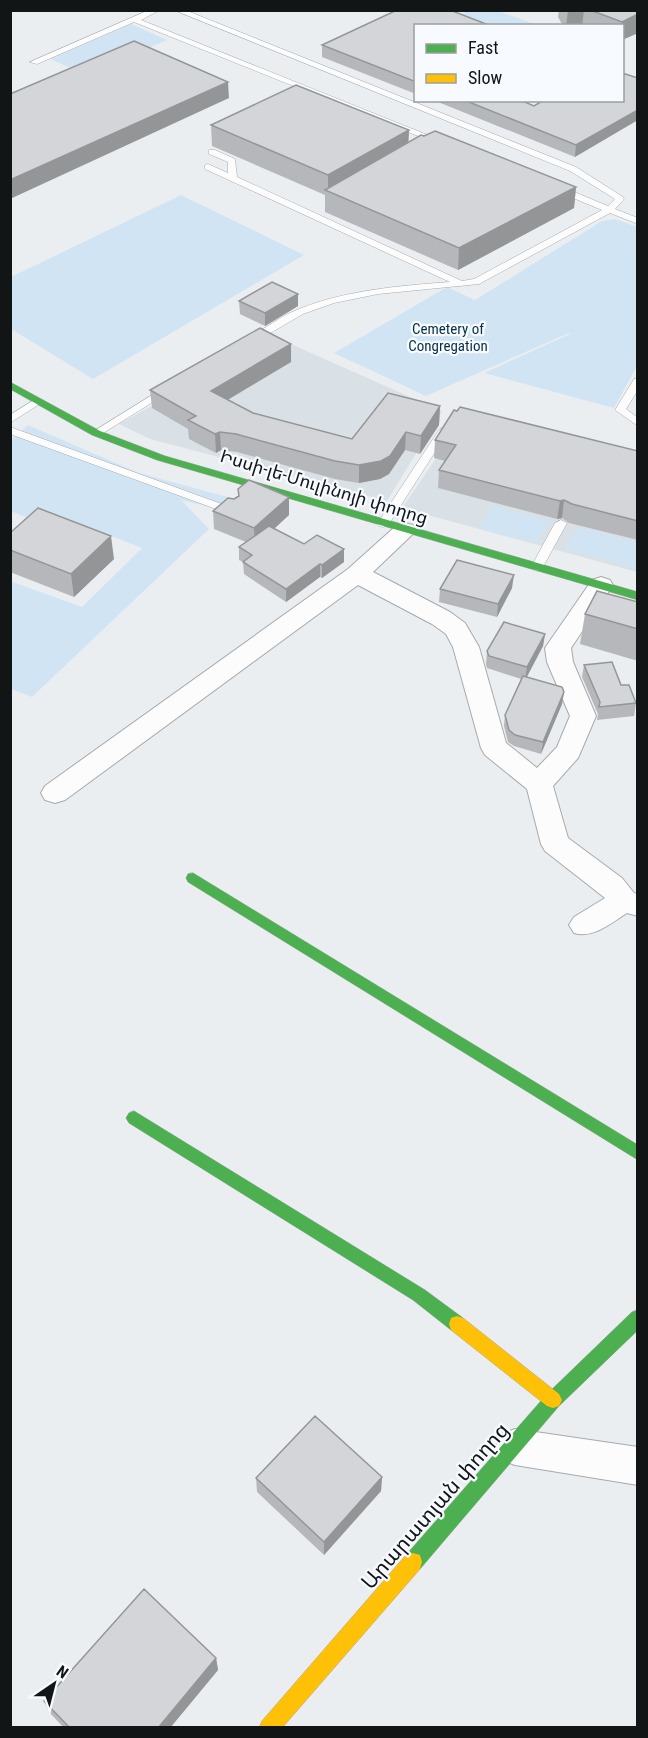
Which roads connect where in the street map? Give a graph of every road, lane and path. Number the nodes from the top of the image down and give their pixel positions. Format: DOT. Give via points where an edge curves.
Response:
graph roads {
  1 [pos="157,10"];
  2 [pos="177,10"];
  3 [pos="135,20"];
  4 [pos="34,63"];
  5 [pos="438,141"];
  6 [pos="448,145"];
  7 [pos="428,146"];
  8 [pos="212,152"];
  9 [pos="208,167"];
  10 [pos="233,178"];
  11 [pos="545,183"];
  12 [pos="320,207"];
  13 [pos="610,209"];
  14 [pos="310,213"];
  15 [pos="638,221"];
  16 [pos="460,283"];
  17 [pos="240,346"];
  18 [pos="638,381"];
  19 [pos="10,385"];
  20 [pos="171,386"];
  21 [pos="37,401"];
  22 [pos="10,420"];
  23 [pos="448,423"];
  24 [pos="638,423"];
  25 [pos="10,430"];
  26 [pos="96,433"];
  27 [pos="234,512"];
  28 [pos="561,523"];
  29 [pos="394,527"];
  30 [pos="537,567"];
  31 [pos="357,574"];
  32 [pos="601,585"];
  33 [pos="638,596"];
  34 [pos="539,784"];
  35 [pos="55,793"];
  36 [pos="193,878"];
  37 [pos="631,903"];
  38 [pos="584,925"];
  39 [pos="134,1119"];
  40 [pos="638,1153"];
  41 [pos="638,1318"];
  42 [pos="553,1400"];
  43 [pos="515,1447"];
  44 [pos="638,1466"];
  45 [pos="269,1728"];
  1 -- 3 [label="lane"];
  2 -- 13 [label="lane" via="573,169 620,199"];
  3 -- 4 [label="lane"];
  3 -- 5 [label="lane"];
  5 -- 6 [label="lane"];
  5 -- 7 [label="lane"];
  8 -- 10 [label="lane" via="232,161"];
  9 -- 10 [label="lane"];
  10 -- 14 [label="lane"];
  11 -- 13 [label="lane"];
  12 -- 14 [label="lane"];
  13 -- 15 [label="lane"];
  13 -- 16 [label="lane" via="476,282"];
  14 -- 16 [label="lane"];
  16 -- 17 [label="lane" via="378,291 331,301 300,312"];
  18 -- 24 [label="lane" via="620,410"];
  19 -- 21 [label="street, Իսսի-լե-Մուլինոյի փողոց"];
  20 -- 26 [label="lane"];
  21 -- 22 [label="lane"];
  21 -- 26 [label="street, Իսսի-լե-Մուլինոյի փողոց"];
  23 -- 29 [label="lane"];
  25 -- 27 [label="lane"];
  26 -- 29 [label="street, Իսսի-լե-Մուլինոյի փողոց" via="161,458"];
  28 -- 30 [label="lane"];
  29 -- 30 [label="street, Իսսի-լե-Մուլինոյի փողոց"];
  29 -- 31 [label="street"];
  30 -- 32 [label="street, Իսսի-լե-Մուլինոյի փողոց"];
  31 -- 34 [label="street" via="456,629 466,647 494,748"];
  31 -- 35 [label="street"];
  32 -- 33 [label="street, Իսսի-լե-Մուլինոյի փողոց"];
  32 -- 34 [label="street" via="558,648 583,716 569,751"];
  34 -- 37 [label="street" via="555,844"];
  36 -- 40 [label="street"];
  37 -- 38 [label="street"];
  39 -- 42 [label="street" via="419,1295"];
  41 -- 42 [label="street, Արարատյան փողոց"];
  42 -- 43 [label="street, Արարատյան փողոց"];
  43 -- 44 [label="street"];
  43 -- 45 [label="street, Արարատյան փողոց"];
}
